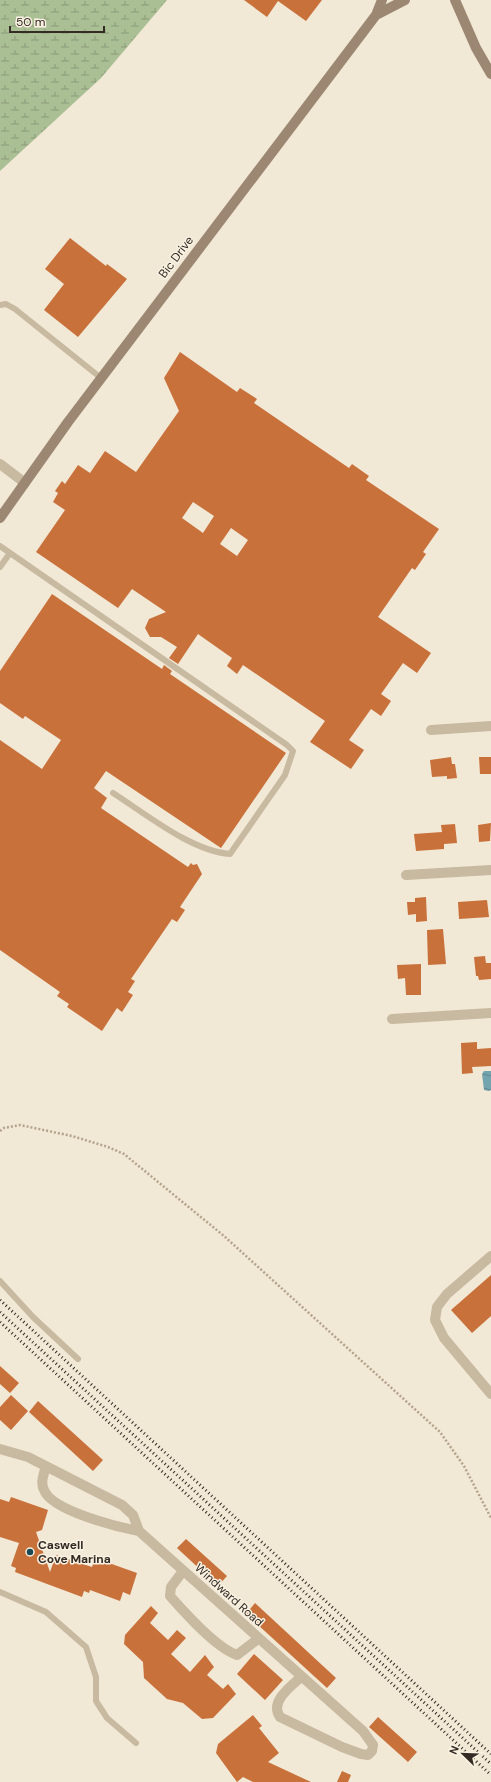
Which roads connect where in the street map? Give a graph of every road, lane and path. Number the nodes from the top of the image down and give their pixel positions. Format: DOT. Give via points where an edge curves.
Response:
graph roads {
  1 [pos="382,0"];
  2 [pos="405,0"];
  3 [pos="454,0"];
  4 [pos="376,15"];
  5 [pos="491,74"];
  6 [pos="0,305"];
  7 [pos="101,378"];
  8 [pos="0,464"];
  9 [pos="24,483"];
  10 [pos="0,518"];
  11 [pos="0,546"];
  12 [pos="10,553"];
  13 [pos="0,567"];
  14 [pos="491,726"];
  15 [pos="431,730"];
  16 [pos="113,793"];
  17 [pos="491,870"];
  18 [pos="406,875"];
  19 [pos="491,1013"];
  20 [pos="392,1019"];
  21 [pos="0,1131"];
  22 [pos="491,1256"];
  23 [pos="0,1281"];
  24 [pos="78,1359"];
  25 [pos="491,1394"];
  26 [pos="0,1449"];
  27 [pos="46,1466"];
  28 [pos="491,1518"];
  29 [pos="139,1531"];
  30 [pos="183,1571"];
  31 [pos="0,1592"];
  32 [pos="258,1639"];
  33 [pos="301,1677"];
  34 [pos="136,1743"];
  1 -- 4 [label="street, Bic Drive"];
  2 -- 4 [label="street, Bic Drive"];
  3 -- 5 [label="street"];
  4 -- 7 [label="street, Bic Drive"];
  6 -- 7 [label="lane" via="6,304 15,309"];
  7 -- 9 [label="street, Bic Drive"];
  8 -- 9 [label="street"];
  9 -- 10 [label="street, Bic Drive"];
  11 -- 12 [label="lane"];
  12 -- 13 [label="lane"];
  12 -- 16 [label="lane" via="168,661 293,751 286,775 230,854 216,853 193,844"];
  14 -- 15 [label="street"];
  17 -- 18 [label="street"];
  19 -- 20 [label="street"];
  21 -- 28 [label="path" via="20,1125 72,1136 124,1154 230,1241 440,1432 464,1466"];
  22 -- 25 [label="street" via="447,1294 437,1307 435,1320 444,1338"];
  23 -- 24 [label="lane" via="33,1318"];
  26 -- 27 [label="street, Windward Road" via="28,1457"];
  27 -- 29 [label="street, Windward Road" via="122,1505 133,1515"];
  27 -- 29 [label="street, Windward Road" via="42,1480 50,1500 94,1519"];
  29 -- 30 [label="street, Windward Road"];
  30 -- 32 [label="street, Windward Road"];
  30 -- 32 [label="street, Windward Road" via="171,1587 170,1596 228,1652 237,1655"];
  31 -- 34 [label="lane" via="46,1612 86,1647 96,1677 96,1701 107,1718"];
  32 -- 33 [label="street, Windward Road"];
  33 -- 33 [label="street, Windward Road" via="362,1730 373,1745 368,1755 351,1751 280,1717 276,1712 276,1706"];
}
